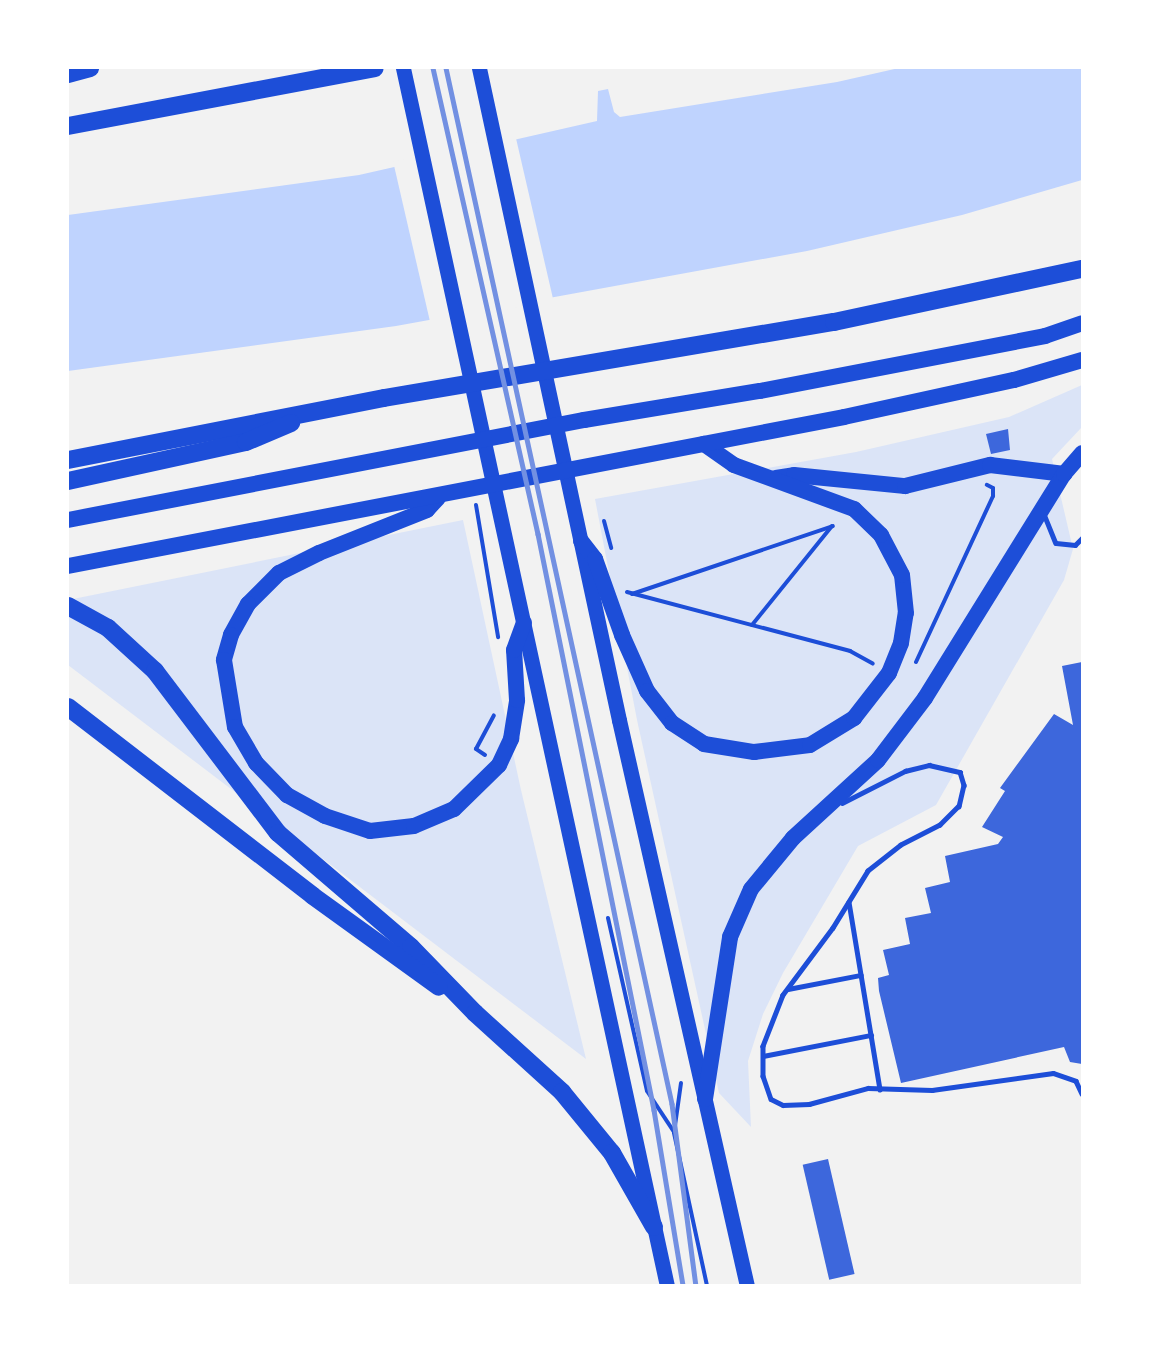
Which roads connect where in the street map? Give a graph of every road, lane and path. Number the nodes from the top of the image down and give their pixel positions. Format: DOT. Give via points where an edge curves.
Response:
graph roads {
  1 [pos="90,68"];
  2 [pos="375,68"];
  3 [pos="403,68"];
  4 [pos="479,68"];
  5 [pos="68,74"];
  6 [pos="68,126"];
  7 [pos="1083,269"];
  8 [pos="1083,323"];
  9 [pos="1083,360"];
  10 [pos="305,414"];
  11 [pos="704,444"];
  12 [pos="1083,453"];
  13 [pos="68,460"];
  14 [pos="1064,474"];
  15 [pos="772,479"];
  16 [pos="68,481"];
  17 [pos="975,486"];
  18 [pos="440,497"];
  19 [pos="1043,507"];
  20 [pos="68,520"];
  21 [pos="579,533"];
  22 [pos="1083,538"];
  23 [pos="68,566"];
  24 [pos="68,606"];
  25 [pos="524,624"];
  26 [pos="752,626"];
  27 [pos="914,664"];
  28 [pos="889,673"];
  29 [pos="68,706"];
  30 [pos="821,813"];
  31 [pos="849,902"];
  32 [pos="861,975"];
  33 [pos="788,989"];
  34 [pos="475,1013"];
  35 [pos="871,1035"];
  36 [pos="763,1056"];
  37 [pos="880,1089"];
  38 [pos="1083,1094"];
  39 [pos="705,1098"];
  40 [pos="674,1133"];
  41 [pos="654,1227"];
  42 [pos="667,1286"];
  43 [pos="707,1286"];
  44 [pos="747,1286"];
  1 -- 5 [label="highway"];
  2 -- 6 [label="highway"];
  3 -- 25 [label="main road"];
  4 -- 21 [label="main road"];
  7 -- 10 [label="highway" via="834,322 574,364"];
  8 -- 20 [label="highway" via="1045,336"];
  9 -- 11 [label="highway" via="1014,380"];
  10 -- 13 [label="highway"];
  10 -- 16 [label="highway" via="281,430 246,442"];
  11 -- 15 [label="highway" via="734,465"];
  11 -- 18 [label="highway"];
  12 -- 14 [label="highway"];
  14 -- 15 [label="highway" via="990,465 905,486 794,475"];
  14 -- 19 [label="highway"];
  15 -- 28 [label="highway" via="854,509 881,535 902,575 906,613 901,643"];
  17 -- 27 [label="path" via="993,488 993,496"];
  18 -- 23 [label="highway"];
  18 -- 25 [label="highway" via="427,510 279,573 248,604 231,635 224,660 235,727 256,763 287,795 325,816 370,831 414,826 454,809 499,765 511,740 517,700 514,650"];
  19 -- 22 [label="lane" via="1056,543 1075,545"];
  19 -- 30 [label="highway" via="925,698 878,760"];
  21 -- 28 [label="highway" via="595,559 647,691 672,723 704,744 754,752 810,746 854,718"];
  21 -- 39 [label="main road"];
  24 -- 34 [label="highway" via="108,628 155,671 271,825 411,947"];
  25 -- 41 [label="main road"];
  26 -- 26 [label="path" via="774,598 833,526 632,594"];
  26 -- 28 [label="path" via="850,651"];
  29 -- 34 [label="highway" via="313,896"];
  30 -- 31 [label="lane" via="905,771 929,765 960,772 964,785 959,806 940,825 901,845 868,871"];
  30 -- 39 [label="highway" via="772,860 739,910 722,974"];
  31 -- 32 [label="lane"];
  31 -- 33 [label="lane"];
  32 -- 33 [label="lane"];
  32 -- 35 [label="lane"];
  33 -- 36 [label="lane" via="763,1046"];
  34 -- 41 [label="highway" via="575,1107 612,1153"];
  35 -- 36 [label="lane"];
  35 -- 37 [label="lane"];
  36 -- 37 [label="lane" via="765,1089 771,1099 783,1105"];
  37 -- 38 [label="lane" via="933,1090 1053,1073 1076,1081"];
  39 -- 44 [label="main road"];
  40 -- 43 [label="path"];
  41 -- 42 [label="main road"];
}
